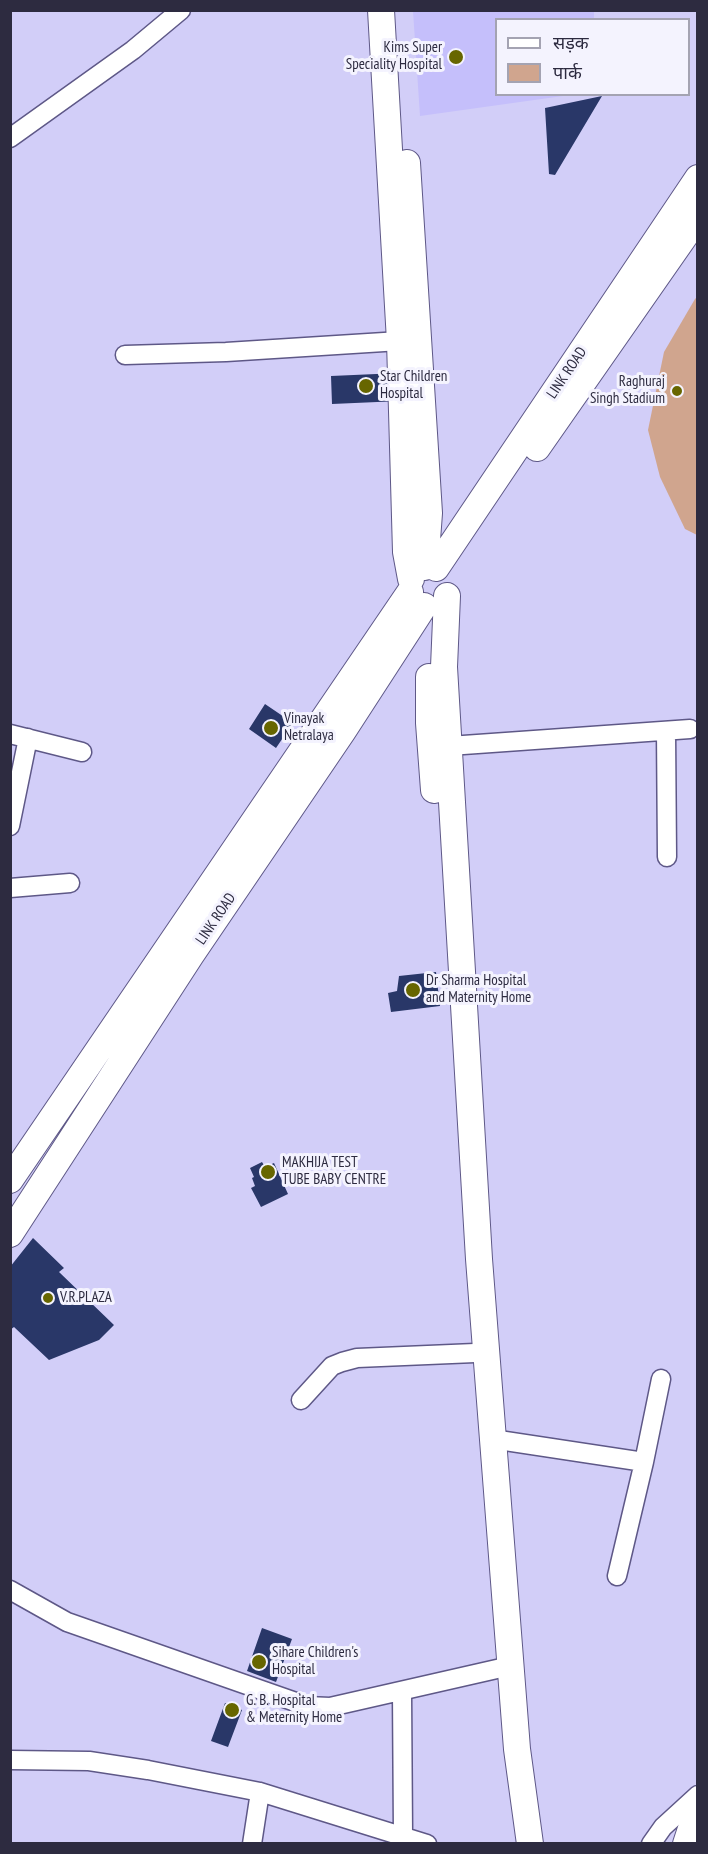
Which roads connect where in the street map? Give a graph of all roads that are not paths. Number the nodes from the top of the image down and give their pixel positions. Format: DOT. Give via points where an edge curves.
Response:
graph roads {
  1 [pos="181,10"];
  2 [pos="381,10"];
  3 [pos="396,10"];
  4 [pos="10,138"];
  5 [pos="698,178"];
  6 [pos="698,217"];
  7 [pos="400,341"];
  8 [pos="125,355"];
  9 [pos="429,586"];
  10 [pos="690,729"];
  11 [pos="666,731"];
  12 [pos="19,736"];
  13 [pos="449,746"];
  14 [pos="82,752"];
  15 [pos="10,826"];
  16 [pos="666,857"];
  17 [pos="70,883"];
  18 [pos="10,888"];
  19 [pos="10,1181"];
  20 [pos="34,1198"];
  21 [pos="14,1222"];
  22 [pos="475,1353"];
  23 [pos="661,1379"];
  24 [pos="301,1400"];
  25 [pos="492,1439"];
  26 [pos="645,1462"];
  27 [pos="617,1576"];
  28 [pos="10,1590"];
  29 [pos="504,1667"];
  30 [pos="402,1692"];
  31 [pos="10,1760"];
  32 [pos="260,1792"];
  33 [pos="698,1796"];
  34 [pos="698,1808"];
  35 [pos="403,1835"];
  36 [pos="252,1844"];
  37 [pos="427,1844"];
  38 [pos="515,1844"];
  39 [pos="530,1844"];
  40 [pos="651,1844"];
  41 [pos="686,1844"];
  1 -- 4 [label="street" via="133,50"];
  2 -- 7 [label="street"];
  3 -- 9 [label="street" via="429,513"];
  5 -- 9 [label="street, LINK ROAD"];
  6 -- 9 [label="street, LINK ROAD"];
  7 -- 8 [label="street"];
  7 -- 9 [label="street" via="406,552"];
  9 -- 13 [label="street" via="444,667"];
  9 -- 19 [label="street, LINK ROAD"];
  9 -- 20 [label="street, LINK ROAD" via="343,731 191,955"];
  9 -- 22 [label="street" via="429,723"];
  10 -- 11 [label="street"];
  11 -- 13 [label="street"];
  11 -- 16 [label="street"];
  12 -- 14 [label="street"];
  12 -- 15 [label="street"];
  13 -- 25 [label="street"];
  17 -- 18 [label="street"];
  19 -- 20 [label="street"];
  20 -- 21 [label="street, LINK ROAD"];
  22 -- 24 [label="street" via="342,1362 332,1366"];
  22 -- 29 [label="street"];
  23 -- 26 [label="street"];
  25 -- 26 [label="street"];
  25 -- 29 [label="street"];
  26 -- 27 [label="street"];
  28 -- 30 [label="street" via="67,1622 307,1706 330,1707"];
  29 -- 30 [label="street"];
  29 -- 38 [label="street"];
  29 -- 39 [label="street"];
  30 -- 35 [label="street"];
  31 -- 32 [label="street" via="89,1761"];
  32 -- 35 [label="street"];
  32 -- 36 [label="street"];
  33 -- 40 [label="street" via="663,1827"];
  34 -- 41 [label="street"];
  35 -- 37 [label="street"];
}
